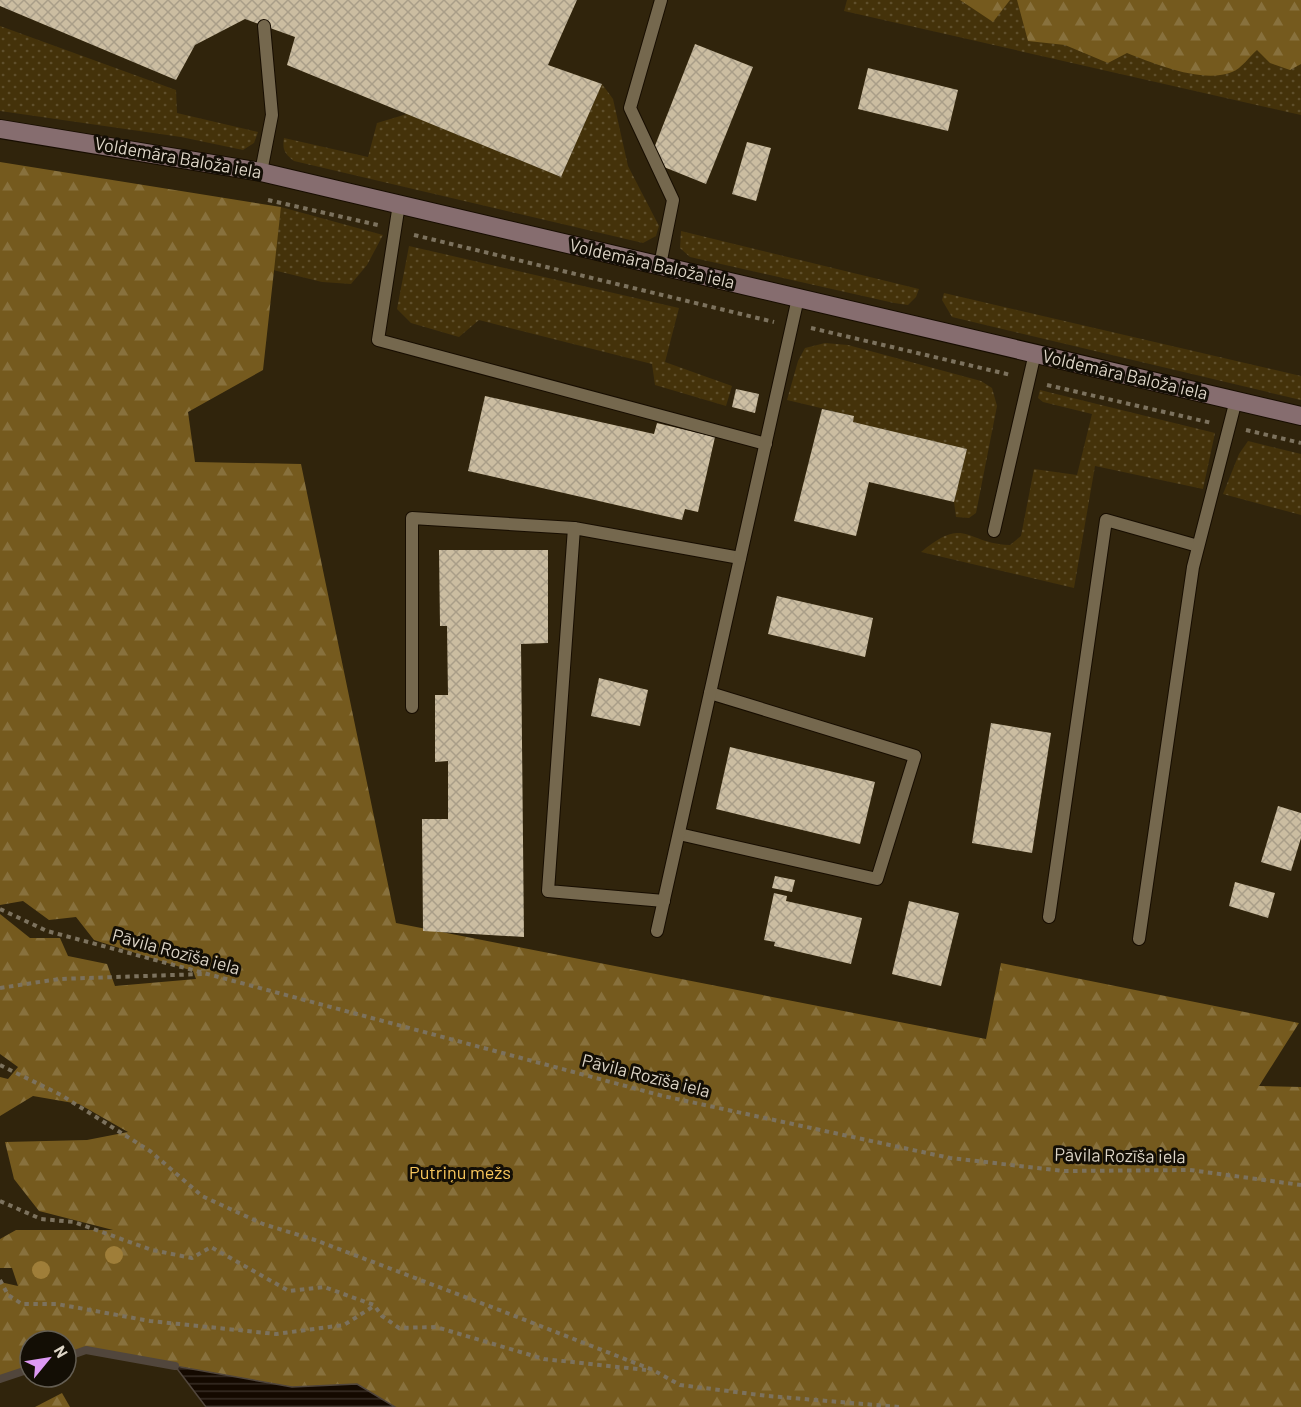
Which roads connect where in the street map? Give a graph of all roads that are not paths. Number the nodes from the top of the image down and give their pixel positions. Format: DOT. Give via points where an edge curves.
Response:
graph roads {
  1 [pos="661,0"];
  2 [pos="264,26"];
  3 [pos="0,129"];
  4 [pos="261,172"];
  5 [pos="399,204"];
  6 [pos="660,265"];
  7 [pos="798,298"];
  8 [pos="1035,353"];
  9 [pos="1236,400"];
  10 [pos="1301,416"];
  11 [pos="766,444"];
  12 [pos="574,528"];
  13 [pos="994,531"];
  14 [pos="1198,546"];
  15 [pos="740,558"];
  16 [pos="710,693"];
  17 [pos="412,707"];
  18 [pos="678,834"];
  19 [pos="664,901"];
  20 [pos="1048,917"];
  21 [pos="657,931"];
  22 [pos="1139,939"];
  1 -- 6 [label="lane" via="630,108 673,200"];
  2 -- 4 [label="lane" via="272,115"];
  3 -- 4 [label="main road, Voldemāra Baloža iela"];
  4 -- 5 [label="main road, Voldemāra Baloža iela"];
  5 -- 6 [label="main road, Voldemāra Baloža iela"];
  5 -- 11 [label="lane" via="378,340"];
  6 -- 7 [label="main road, Voldemāra Baloža iela"];
  7 -- 8 [label="main road, Voldemāra Baloža iela"];
  7 -- 11 [label="lane"];
  8 -- 9 [label="main road, Voldemāra Baloža iela"];
  8 -- 13 [label="lane"];
  9 -- 10 [label="main road, Voldemāra Baloža iela"];
  9 -- 14 [label="lane"];
  11 -- 15 [label="lane"];
  12 -- 15 [label="lane"];
  12 -- 17 [label="lane" via="412,518"];
  12 -- 19 [label="lane" via="548,891"];
  14 -- 20 [label="lane" via="1106,520"];
  14 -- 22 [label="lane"];
  15 -- 16 [label="lane"];
  16 -- 18 [label="lane"];
  16 -- 18 [label="lane" via="915,756 876,879"];
  18 -- 19 [label="lane"];
  19 -- 21 [label="lane"];
}
